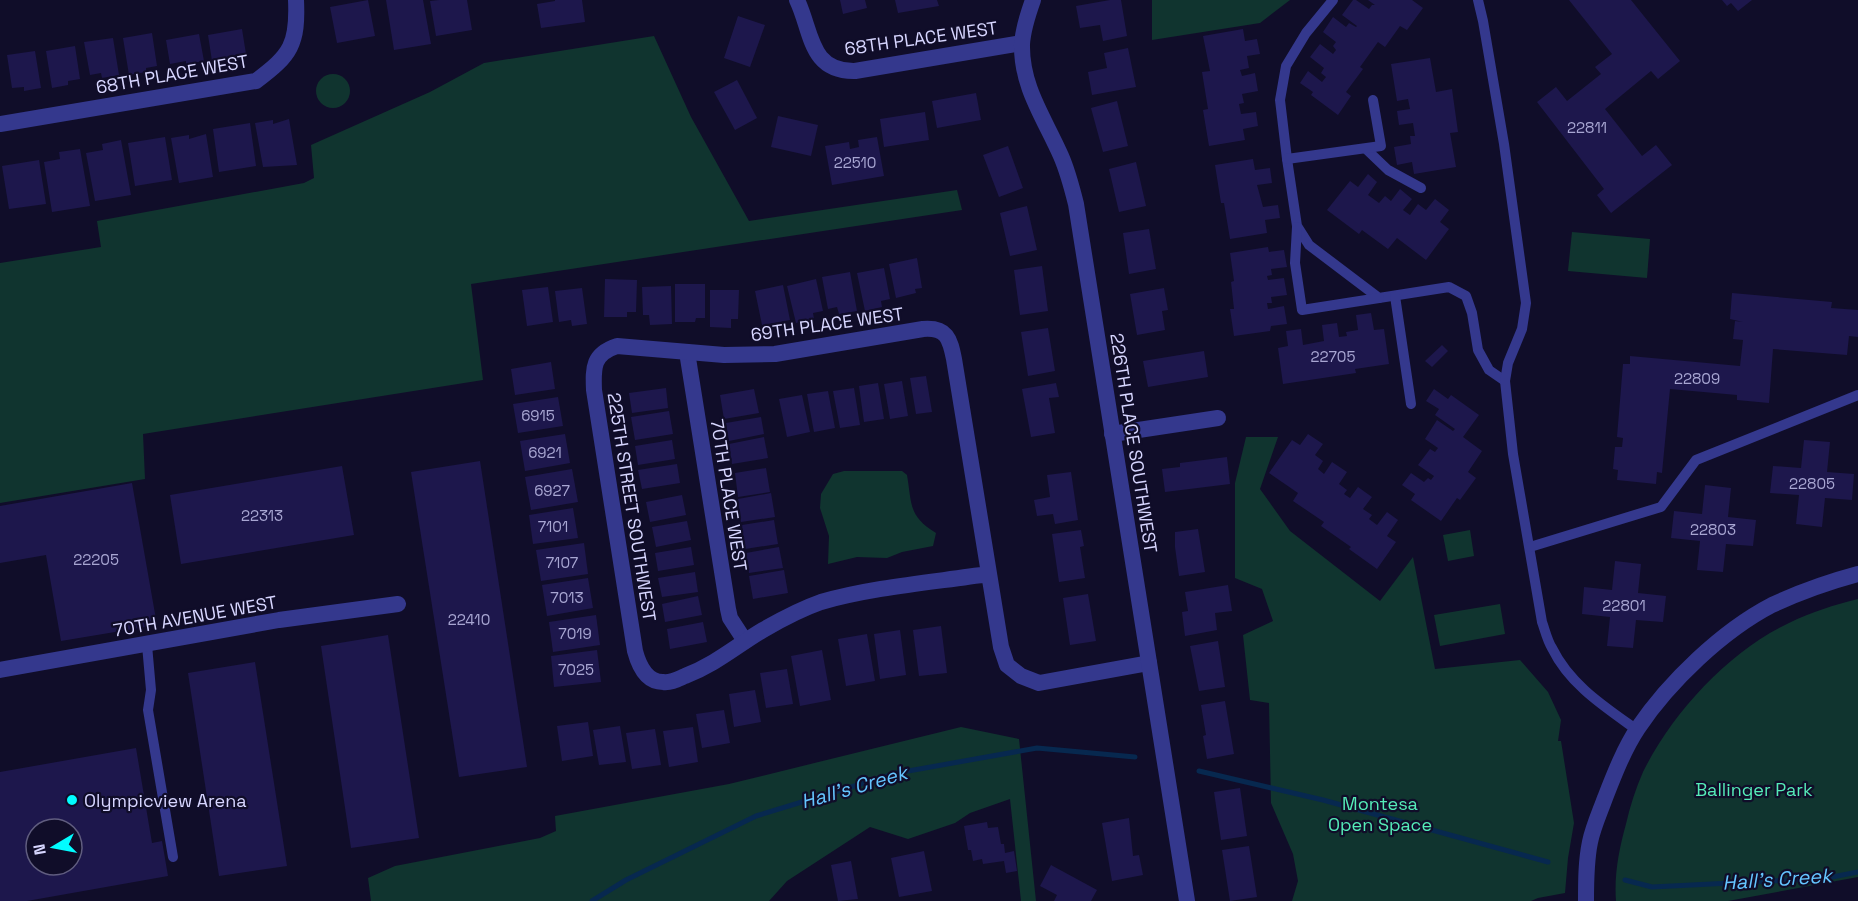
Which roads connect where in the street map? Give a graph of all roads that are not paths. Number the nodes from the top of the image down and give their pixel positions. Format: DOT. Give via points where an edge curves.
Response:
graph roads {
  1 [pos="296,0"];
  2 [pos="797,0"];
  3 [pos="1033,0"];
  4 [pos="1332,0"];
  5 [pos="1478,0"];
  6 [pos="1022,43"];
  7 [pos="1374,100"];
  8 [pos="0,124"];
  9 [pos="1366,149"];
  10 [pos="1287,159"];
  11 [pos="1421,188"];
  12 [pos="1297,226"];
  13 [pos="1395,296"];
  14 [pos="1379,298"];
  15 [pos="607,349"];
  16 [pos="687,352"];
  17 [pos="1505,381"];
  18 [pos="1858,395"];
  19 [pos="1411,404"];
  20 [pos="1218,418"];
  21 [pos="1112,434"];
  22 [pos="1530,547"];
  23 [pos="988,574"];
  24 [pos="1858,574"];
  25 [pos="398,604"];
  26 [pos="745,641"];
  27 [pos="147,645"];
  28 [pos="1149,663"];
  29 [pos="0,670"];
  30 [pos="1637,730"];
  31 [pos="173,857"];
  32 [pos="1187,901"];
  33 [pos="1586,901"];
  1 -- 8 [label="street, 68TH PLACE WEST" via="297,25 290,49 256,81"];
  2 -- 6 [label="street, 68TH PLACE WEST" via="821,59 842,71"];
  3 -- 6 [label="street, 226TH PLACE SOUTHWEST"];
  4 -- 10 [label="lane" via="1286,66 1280,100"];
  5 -- 17 [label="lane" via="1504,144 1526,303"];
  6 -- 21 [label="street, 226TH PLACE SOUTHWEST" via="1027,85 1062,158 1076,204"];
  7 -- 9 [label="lane" via="1381,146"];
  9 -- 10 [label="lane"];
  9 -- 11 [label="lane" via="1388,170"];
  10 -- 12 [label="lane"];
  12 -- 14 [label="lane" via="1309,245"];
  12 -- 14 [label="lane" via="1296,263 1302,310"];
  13 -- 14 [label="lane"];
  13 -- 17 [label="lane" via="1449,287 1466,296 1478,350 1489,370"];
  13 -- 19 [label="lane"];
  15 -- 16 [label="street, 69TH PLACE WEST" via="617,346"];
  15 -- 26 [label="street, 225TH STREET SOUTHWEST" via="594,365 594,390 638,665 653,680 672,681 720,660"];
  16 -- 23 [label="street, 69TH PLACE WEST" via="775,354 923,329 935,328 945,333 954,359"];
  16 -- 26 [label="street, 70TH PLACE WEST" via="728,609"];
  17 -- 22 [label="lane"];
  18 -- 22 [label="lane" via="1696,460 1661,507"];
  20 -- 21 [label="street"];
  21 -- 28 [label="street, 226TH PLACE SOUTHWEST"];
  22 -- 30 [label="lane" via="1542,622 1551,647 1590,696"];
  23 -- 26 [label="street" via="822,602"];
  23 -- 28 [label="street" via="1001,647 1007,665 1021,676 1039,683"];
  24 -- 30 [label="street" via="1809,588 1770,606 1733,631 1672,686"];
  25 -- 27 [label="street, 70TH AVENUE WEST" via="279,620"];
  27 -- 29 [label="street, 70TH AVENUE WEST"];
  27 -- 31 [label="lane" via="151,690 148,710"];
  28 -- 32 [label="street, 226TH PLACE SOUTHWEST"];
  30 -- 33 [label="street" via="1617,767 1590,839"];
}
